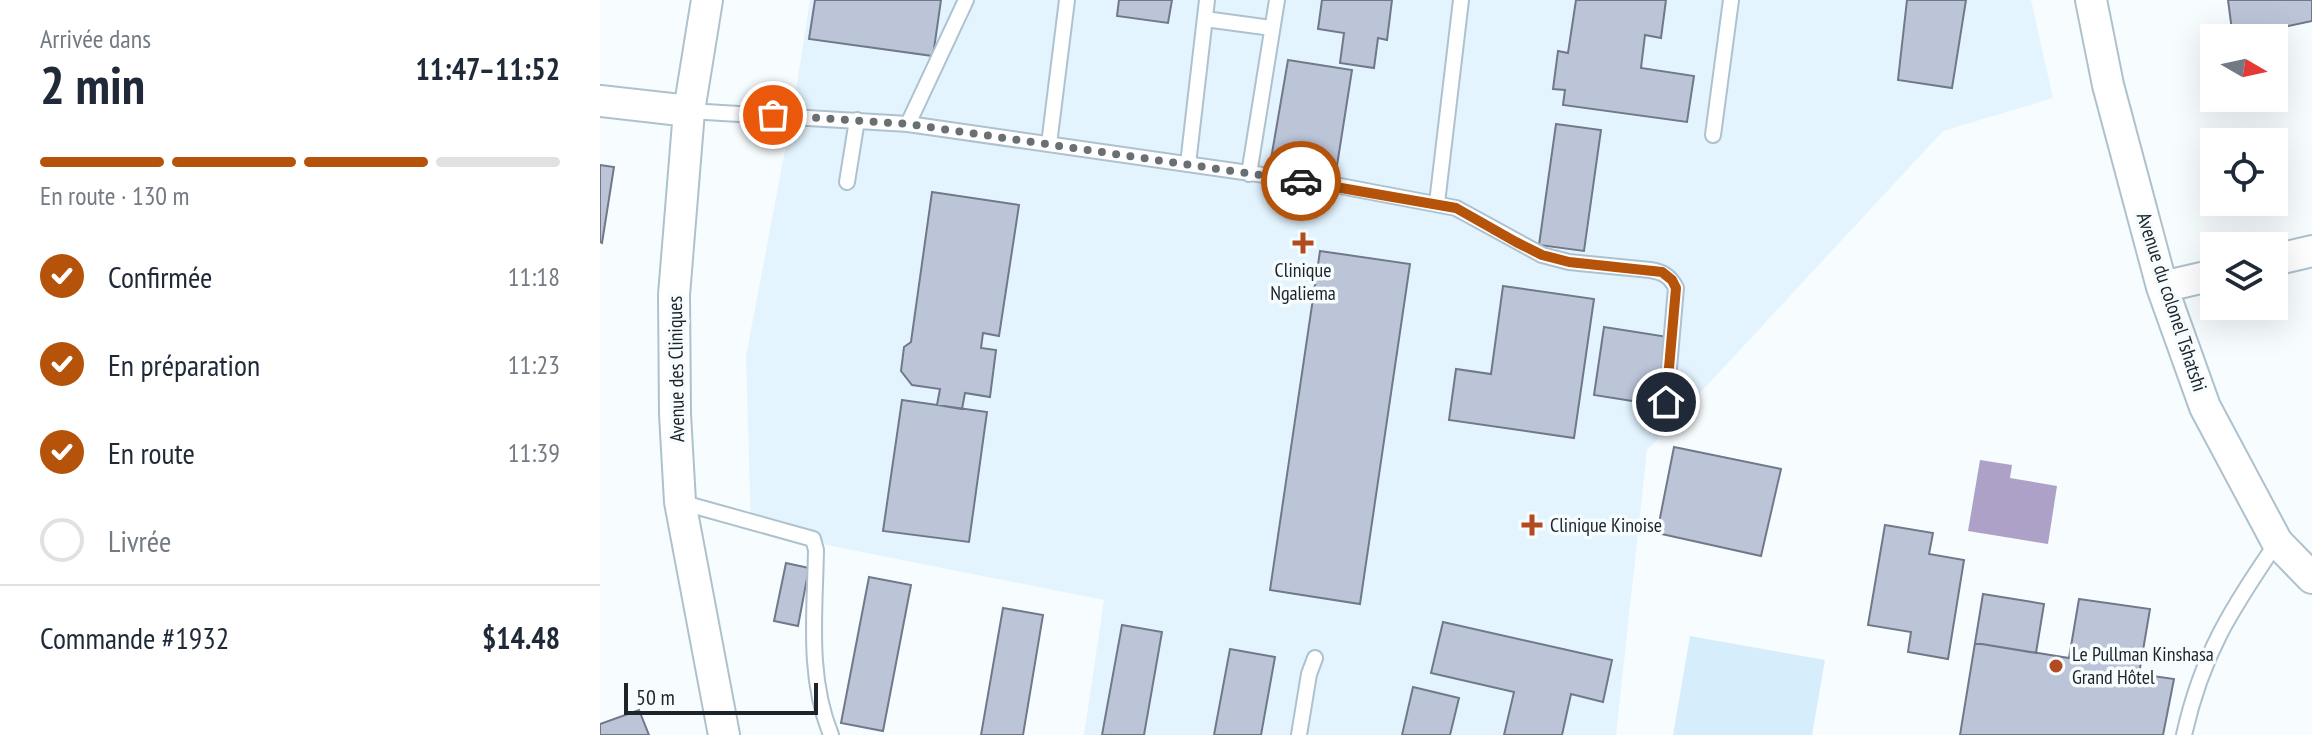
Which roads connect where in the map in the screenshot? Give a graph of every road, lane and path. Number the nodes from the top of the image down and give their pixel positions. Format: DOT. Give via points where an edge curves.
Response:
graph roads {
  1 [pos="707,0"];
  2 [pos="966,0"];
  3 [pos="1067,0"];
  4 [pos="1207,0"];
  5 [pos="1277,0"];
  6 [pos="1461,0"];
  7 [pos="1731,0"];
  8 [pos="2091,0"];
  9 [pos="1205,19"];
  10 [pos="1272,28"];
  11 [pos="600,101"];
  12 [pos="689,111"];
  13 [pos="857,120"];
  14 [pos="908,124"];
  15 [pos="1713,135"];
  16 [pos="1049,144"];
  17 [pos="1188,164"];
  18 [pos="1249,174"];
  19 [pos="847,182"];
  20 [pos="1437,203"];
  21 [pos="2312,251"];
  22 [pos="2288,257"];
  23 [pos="2200,278"];
  24 [pos="2162,287"];
  25 [pos="1666,402"];
  26 [pos="680,502"];
  27 [pos="2277,542"];
  28 [pos="2312,578"];
  29 [pos="1315,658"];
  30 [pos="724,735"];
  31 [pos="831,735"];
  32 [pos="1299,735"];
  33 [pos="2184,735"];
  1 -- 12 [label="street, Avenue des Cliniques"];
  2 -- 14 [label="lane"];
  3 -- 16 [label="lane"];
  4 -- 9 [label="lane"];
  5 -- 10 [label="lane"];
  6 -- 20 [label="lane"];
  7 -- 15 [label="lane"];
  8 -- 24 [label="street, Avenue du colonel Tshatshi"];
  9 -- 10 [label="lane"];
  9 -- 17 [label="lane"];
  10 -- 18 [label="lane"];
  11 -- 12 [label="street"];
  12 -- 13 [label="lane"];
  12 -- 26 [label="street, Avenue des Cliniques" via="674,295"];
  13 -- 14 [label="lane"];
  13 -- 19 [label="lane"];
  14 -- 16 [label="lane"];
  16 -- 17 [label="lane"];
  17 -- 18 [label="lane"];
  18 -- 20 [label="lane"];
  20 -- 25 [label="lane" via="1542,255 1662,272 1672,280 1676,288"];
  21 -- 22 [label="street"];
  23 -- 24 [label="street"];
  24 -- 27 [label="street, Avenue du colonel Tshatshi" via="2205,407"];
  26 -- 30 [label="street, Avenue des Cliniques"];
  26 -- 31 [label="lane" via="813,539 815,678"];
  27 -- 28 [label="street, Avenue du colonel Tshatshi"];
  27 -- 33 [label="lane" via="2213,643"];
  29 -- 32 [label="lane"];
}
